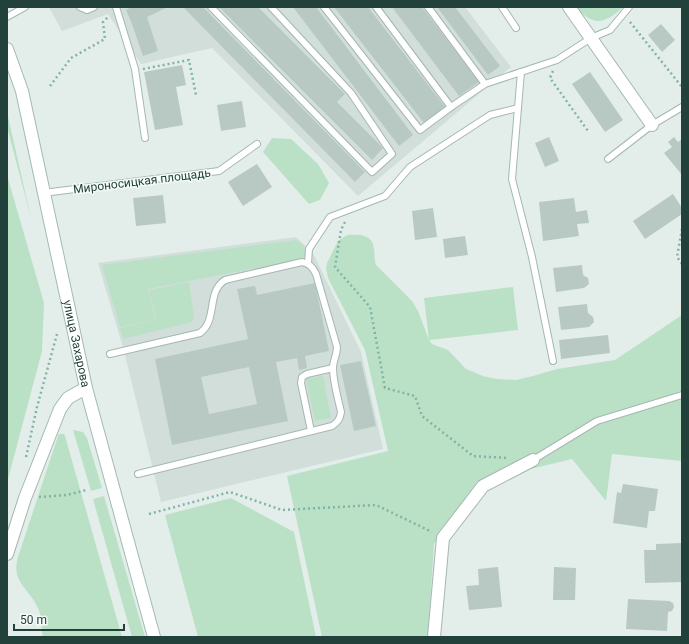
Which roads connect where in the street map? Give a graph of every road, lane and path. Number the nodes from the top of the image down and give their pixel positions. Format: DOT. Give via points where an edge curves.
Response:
graph roads {
  1 [pos="25,7"];
  2 [pos="80,7"];
  3 [pos="94,7"];
  4 [pos="211,7"];
  5 [pos="271,7"];
  6 [pos="324,7"];
  7 [pos="376,7"];
  8 [pos="428,7"];
  9 [pos="502,7"];
  10 [pos="569,7"];
  11 [pos="629,7"];
  12 [pos="116,8"];
  13 [pos="623,14"];
  14 [pos="7,17"];
  15 [pos="516,28"];
  16 [pos="591,38"];
  17 [pos="7,49"];
  18 [pos="557,60"];
  19 [pos="135,69"];
  20 [pos="521,72"];
  21 [pos="485,84"];
  22 [pos="50,86"];
  23 [pos="682,87"];
  24 [pos="196,95"];
  25 [pos="451,107"];
  26 [pos="682,107"];
  27 [pos="518,108"];
  28 [pos="652,125"];
  29 [pos="588,130"];
  30 [pos="145,138"];
  31 [pos="257,144"];
  32 [pos="608,159"];
  33 [pos="43,193"];
  34 [pos="350,209"];
  35 [pos="682,229"];
  36 [pos="308,263"];
  37 [pos="682,264"];
  38 [pos="57,334"];
  39 [pos="110,354"];
  40 [pos="553,361"];
  41 [pos="333,368"];
  42 [pos="86,388"];
  43 [pos="682,395"];
  44 [pos="311,431"];
  45 [pos="510,458"];
  46 [pos="26,459"];
  47 [pos="533,460"];
  48 [pos="138,474"];
  49 [pos="86,490"];
  50 [pos="25,498"];
  51 [pos="149,514"];
  52 [pos="443,538"];
  53 [pos="7,554"];
  54 [pos="154,637"];
  55 [pos="434,637"];
  1 -- 14 [label="lane"];
  2 -- 3 [label="lane" via="87,10"];
  4 -- 5 [label="lane" via="372,172 392,154 351,93"];
  6 -- 25 [label="lane" via="420,130"];
  7 -- 25 [label="lane"];
  8 -- 21 [label="lane"];
  9 -- 15 [label="lane"];
  10 -- 16 [label="main road"];
  11 -- 13 [label="lane"];
  12 -- 19 [label="lane"];
  12 -- 22 [label="path" via="103,22 105,38 71,58"];
  13 -- 16 [label="lane" via="610,30"];
  13 -- 23 [label="path"];
  16 -- 18 [label="lane"];
  16 -- 28 [label="main road"];
  17 -- 33 [label="main road, улица Захарова" via="22,91"];
  18 -- 20 [label="lane"];
  18 -- 29 [label="path" via="550,78"];
  19 -- 24 [label="path" via="189,60"];
  19 -- 30 [label="lane"];
  20 -- 21 [label="lane"];
  20 -- 27 [label="lane"];
  21 -- 25 [label="lane"];
  26 -- 28 [label="lane"];
  27 -- 34 [label="lane" via="490,116 410,167 385,196"];
  27 -- 40 [label="lane" via="512,179 532,257"];
  28 -- 32 [label="lane"];
  31 -- 33 [label="lane, Мироносицкая площадь" via="219,171"];
  33 -- 42 [label="main road, улица Захарова"];
  34 -- 36 [label="lane" via="330,217 308,249"];
  34 -- 45 [label="path" via="341,230 335,267 370,307 385,388 415,396 422,416 473,456"];
  35 -- 37 [label="path" via="677,257"];
  36 -- 39 [label="lane" via="296,262 225,280 216,287 207,325 200,333"];
  36 -- 41 [label="lane" via="316,274 337,347"];
  38 -- 46 [label="path"];
  41 -- 44 [label="lane" via="340,418 332,426"];
  41 -- 44 [label="lane" via="302,377"];
  42 -- 50 [label="main road" via="63,402"];
  42 -- 54 [label="main road, улица Захарова"];
  43 -- 47 [label="lane" via="598,421"];
  44 -- 48 [label="lane"];
  47 -- 52 [label="main road" via="484,486"];
  49 -- 50 [label="path" via="67,495"];
  50 -- 53 [label="main road"];
  51 -- 52 [label="path" via="230,492 282,510 376,504"];
  52 -- 55 [label="main road"];
}
